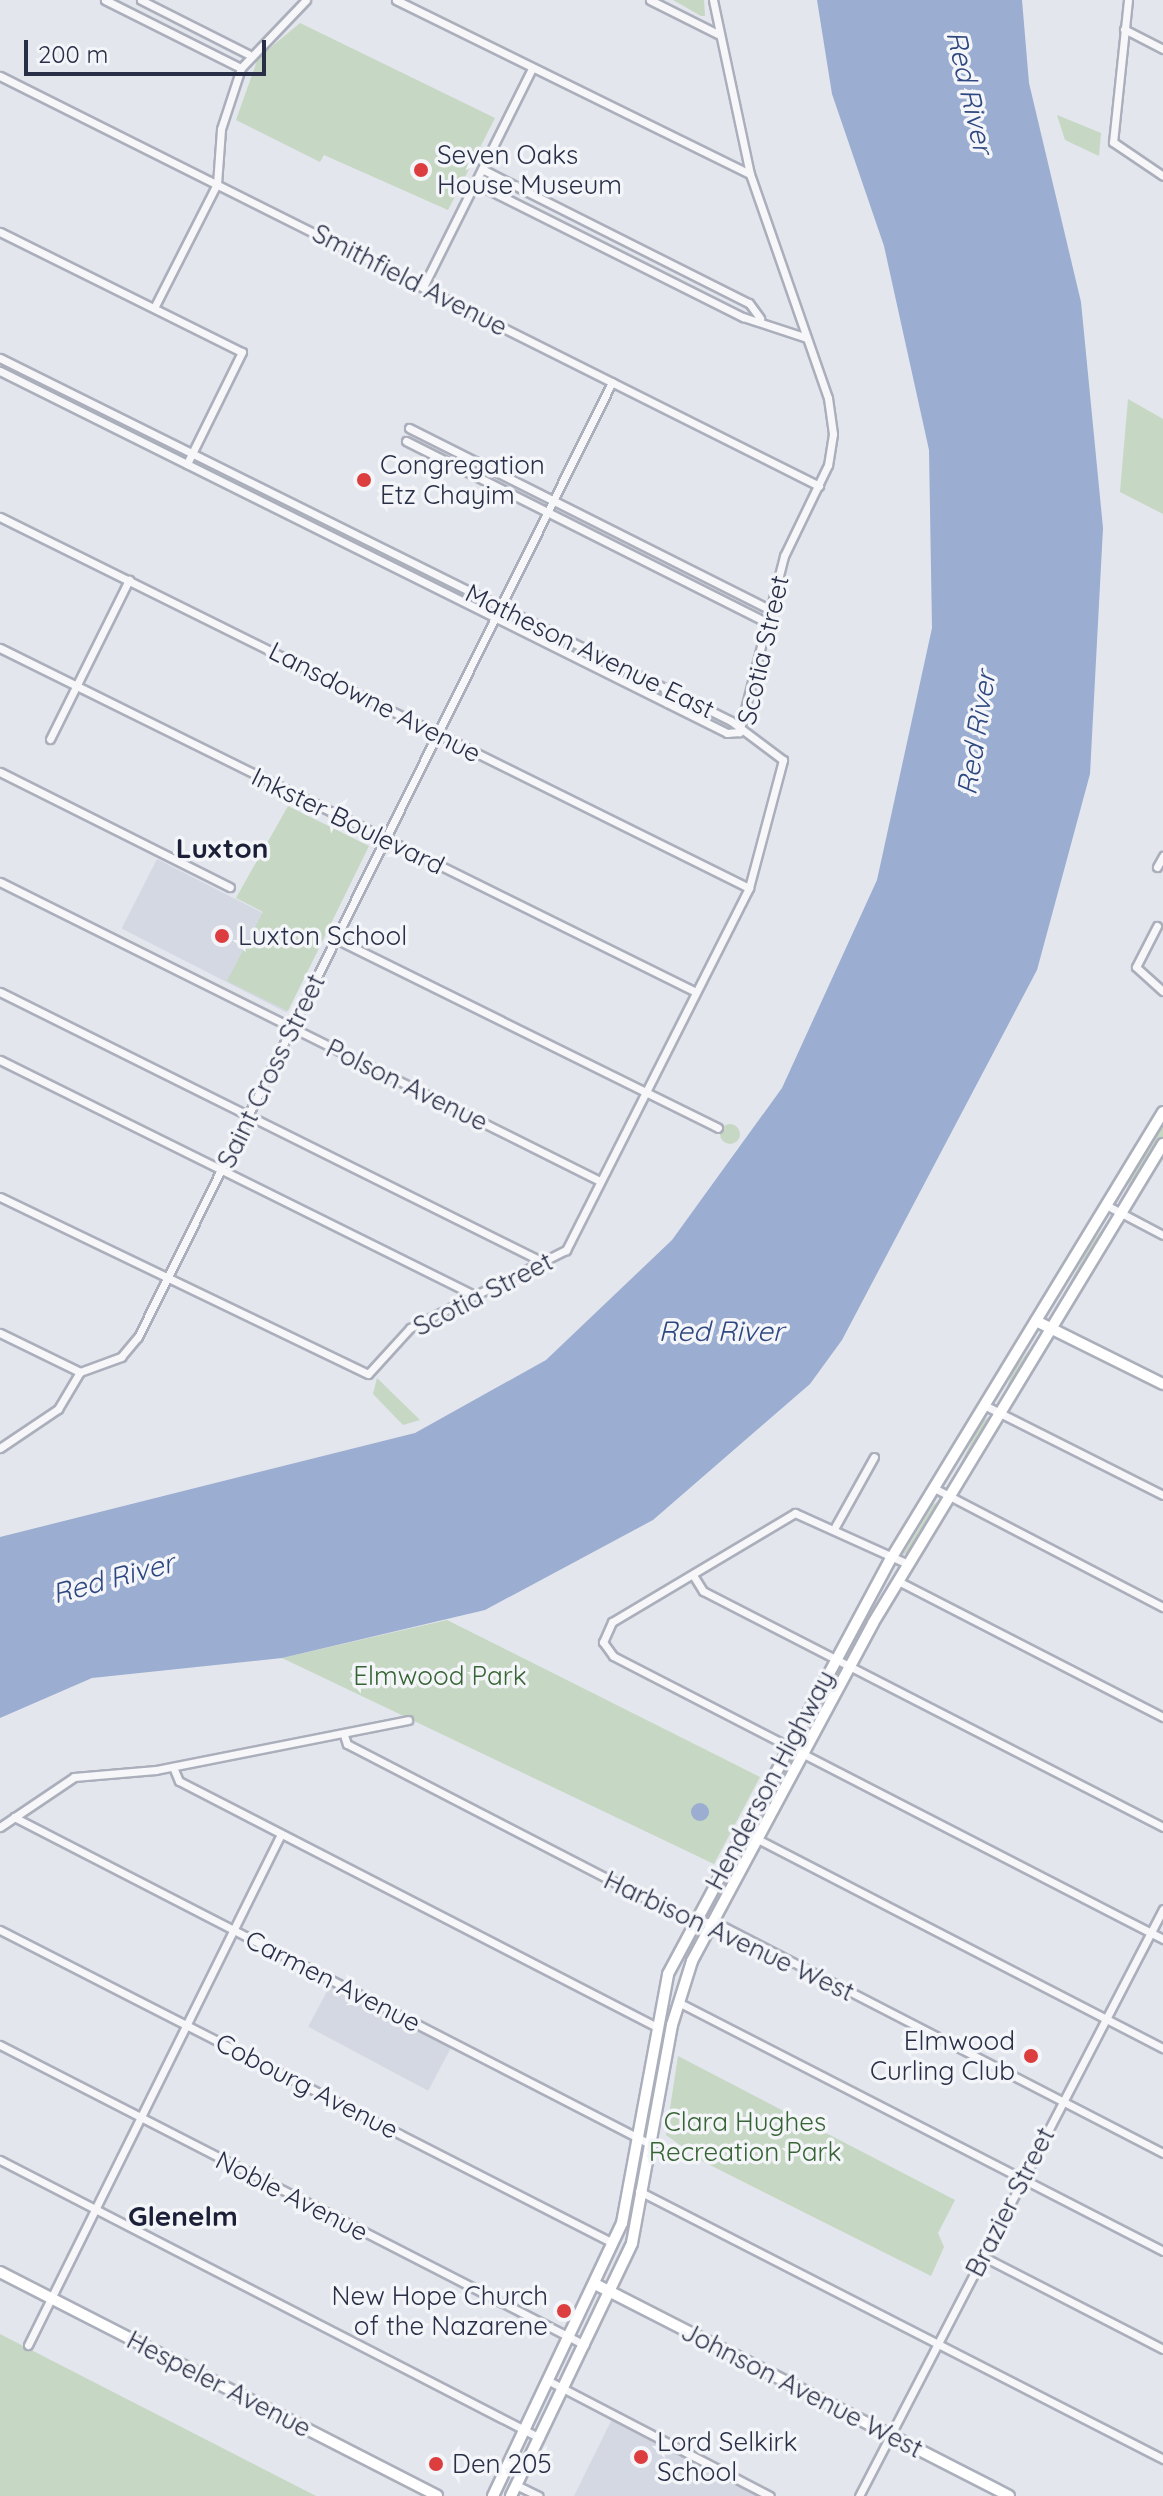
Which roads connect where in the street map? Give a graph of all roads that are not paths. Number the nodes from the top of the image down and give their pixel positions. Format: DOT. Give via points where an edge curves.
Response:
graph roads {
  1 [pos="105,0"];
  2 [pos="141,0"];
  3 [pos="306,0"];
  4 [pos="396,0"];
  5 [pos="650,0"];
  6 [pos="713,0"];
  7 [pos="1128,0"];
  8 [pos="1124,29"];
  9 [pos="718,34"];
  10 [pos="1163,49"];
  11 [pos="248,54"];
  12 [pos="241,68"];
  13 [pos="532,68"];
  14 [pos="0,76"];
  15 [pos="482,169"];
  16 [pos="750,174"];
  17 [pos="1163,176"];
  18 [pos="475,183"];
  19 [pos="217,184"];
  20 [pos="0,232"];
  21 [pos="423,287"];
  22 [pos="154,308"];
  23 [pos="760,318"];
  24 [pos="807,338"];
  25 [pos="0,358"];
  26 [pos="0,371"];
  27 [pos="612,382"];
  28 [pos="409,428"];
  29 [pos="406,441"];
  30 [pos="192,453"];
  31 [pos="187,464"];
  32 [pos="819,486"];
  33 [pos="553,501"];
  34 [pos="548,512"];
  35 [pos="0,517"];
  36 [pos="129,580"];
  37 [pos="501,607"];
  38 [pos="769,609"];
  39 [pos="495,618"];
  40 [pos="766,622"];
  41 [pos="0,648"];
  42 [pos="76,686"];
  43 [pos="739,732"];
  44 [pos="438,734"];
  45 [pos="50,739"];
  46 [pos="0,772"];
  47 [pos="386,839"];
  48 [pos="1163,856"];
  49 [pos="1157,867"];
  50 [pos="0,882"];
  51 [pos="230,887"];
  52 [pos="749,888"];
  53 [pos="1157,926"];
  54 [pos="336,939"];
  55 [pos="1163,991"];
  56 [pos="0,992"];
  57 [pos="696,992"];
  58 [pos="293,1027"];
  59 [pos="0,1060"];
  60 [pos="644,1091"];
  61 [pos="1163,1112"];
  62 [pos="249,1116"];
  63 [pos="718,1128"];
  64 [pos="1163,1144"];
  65 [pos="222,1170"];
  66 [pos="600,1181"];
  67 [pos="0,1197"];
  68 [pos="1106,1205"];
  69 [pos="1121,1213"];
  70 [pos="1163,1235"];
  71 [pos="545,1263"];
  72 [pos="167,1280"];
  73 [pos="476,1296"];
  74 [pos="1036,1321"];
  75 [pos="1052,1327"];
  76 [pos="0,1333"];
  77 [pos="80,1372"];
  78 [pos="1163,1384"];
  79 [pos="984,1405"];
  80 [pos="1000,1411"];
  81 [pos="0,1448"];
  82 [pos="874,1457"];
  83 [pos="934,1488"];
  84 [pos="1163,1495"];
  85 [pos="949,1497"];
  86 [pos="835,1527"];
  87 [pos="892,1557"];
  88 [pos="908,1564"];
  89 [pos="693,1575"];
  90 [pos="898,1581"];
  91 [pos="1163,1607"];
  92 [pos="835,1659"];
  93 [pos="850,1666"];
  94 [pos="1163,1717"];
  95 [pos="408,1720"];
  96 [pos="344,1735"];
  97 [pos="788,1745"];
  98 [pos="804,1754"];
  99 [pos="173,1767"];
  100 [pos="14,1817"];
  101 [pos="0,1827"];
  102 [pos="1163,1827"];
  103 [pos="742,1831"];
  104 [pos="281,1834"];
  105 [pos="758,1841"];
  106 [pos="1163,1909"];
  107 [pos="694,1922"];
  108 [pos="715,1922"];
  109 [pos="231,1928"];
  110 [pos="0,1930"];
  111 [pos="1151,1933"];
  112 [pos="1163,1939"];
  113 [pos="678,2002"];
  114 [pos="1105,2018"];
  115 [pos="185,2024"];
  116 [pos="655,2026"];
  117 [pos="0,2045"];
  118 [pos="1163,2048"];
  119 [pos="1062,2101"];
  120 [pos="140,2117"];
  121 [pos="637,2137"];
  122 [pos="653,2145"];
  123 [pos="1163,2153"];
  124 [pos="0,2160"];
  125 [pos="1022,2178"];
  126 [pos="629,2190"];
  127 [pos="645,2192"];
  128 [pos="95,2209"];
  129 [pos="613,2243"];
  130 [pos="1163,2251"];
  131 [pos="982,2256"];
  132 [pos="0,2272"];
  133 [pos="595,2284"];
  134 [pos="611,2292"];
  135 [pos="51,2298"];
  136 [pos="567,2336"];
  137 [pos="937,2343"];
  138 [pos="28,2345"];
  139 [pos="585,2345"];
  140 [pos="1163,2349"];
  141 [pos="547,2380"];
  142 [pos="564,2389"];
  143 [pos="524,2429"];
  144 [pos="890,2435"];
  145 [pos="540,2438"];
  146 [pos="1163,2459"];
  147 [pos="516,2485"];
  148 [pos="491,2495"];
  149 [pos="437,2496"];
  150 [pos="511,2496"];
  151 [pos="539,2496"];
  152 [pos="770,2496"];
  153 [pos="859,2496"];
  154 [pos="1009,2496"];
  1 -- 12 [label="street"];
  2 -- 11 [label="street"];
  3 -- 11 [label="street"];
  4 -- 13 [label="street"];
  5 -- 9 [label="street"];
  6 -- 9 [label="street, Scotia Street"];
  7 -- 8 [label="street"];
  8 -- 10 [label="street"];
  8 -- 17 [label="street" via="1113,142"];
  9 -- 16 [label="street, Scotia Street"];
  11 -- 12 [label="street"];
  12 -- 19 [label="street" via="221,129"];
  13 -- 15 [label="street"];
  13 -- 16 [label="street"];
  14 -- 19 [label="street, Smithfield Avenue"];
  15 -- 18 [label="street"];
  15 -- 23 [label="street" via="749,303"];
  16 -- 24 [label="street, Scotia Street"];
  18 -- 21 [label="street"];
  18 -- 23 [label="street" via="743,317"];
  19 -- 21 [label="street, Smithfield Avenue"];
  19 -- 22 [label="street"];
  20 -- 22 [label="street"];
  21 -- 27 [label="street, Smithfield Avenue"];
  22 -- 30 [label="street" via="242,352"];
  23 -- 24 [label="street"];
  24 -- 32 [label="street, Scotia Street" via="832,425"];
  25 -- 30 [label="street, Matheson Avenue East"];
  26 -- 31 [label="street, Matheson Avenue East"];
  27 -- 32 [label="street, Smithfield Avenue"];
  27 -- 33 [label="street, Saint Cross Street"];
  28 -- 33 [label="street"];
  29 -- 34 [label="street"];
  30 -- 31 [label="street"];
  30 -- 37 [label="street, Matheson Avenue East"];
  31 -- 39 [label="street, Matheson Avenue East"];
  32 -- 38 [label="street, Scotia Street" via="784,556"];
  33 -- 34 [label="street, Saint Cross Street"];
  33 -- 38 [label="street"];
  34 -- 37 [label="street, Saint Cross Street"];
  34 -- 40 [label="street"];
  35 -- 36 [label="street, Lansdowne Avenue"];
  36 -- 42 [label="street"];
  36 -- 44 [label="street, Lansdowne Avenue"];
  37 -- 39 [label="street, Saint Cross Street"];
  37 -- 43 [label="street, Matheson Avenue East" via="731,721"];
  38 -- 40 [label="street, Scotia Street"];
  39 -- 43 [label="street, Matheson Avenue East" via="727,733"];
  39 -- 44 [label="street, Saint Cross Street"];
  40 -- 43 [label="street, Scotia Street"];
  41 -- 42 [label="street, Inkster Boulevard"];
  42 -- 45 [label="street"];
  42 -- 47 [label="street, Inkster Boulevard"];
  43 -- 52 [label="street, Scotia Street" via="783,760"];
  44 -- 47 [label="street, Saint Cross Street"];
  44 -- 52 [label="street, Lansdowne Avenue"];
  46 -- 51 [label="street"];
  47 -- 54 [label="street, Saint Cross Street"];
  47 -- 57 [label="street, Inkster Boulevard"];
  48 -- 49 [label="street"];
  50 -- 58 [label="street, Polson Avenue"];
  52 -- 57 [label="street, Scotia Street"];
  53 -- 55 [label="street" via="1136,967"];
  54 -- 58 [label="street, Saint Cross Street"];
  54 -- 60 [label="street"];
  56 -- 62 [label="street"];
  57 -- 60 [label="street, Scotia Street"];
  58 -- 62 [label="street, Saint Cross Street"];
  58 -- 66 [label="street, Polson Avenue"];
  59 -- 65 [label="street"];
  60 -- 63 [label="street"];
  60 -- 66 [label="street, Scotia Street"];
  61 -- 68 [label="main road, Henderson Highway"];
  62 -- 65 [label="street, Saint Cross Street"];
  62 -- 71 [label="street"];
  64 -- 69 [label="main road, Henderson Highway"];
  65 -- 72 [label="street, Saint Cross Street"];
  65 -- 73 [label="street"];
  66 -- 71 [label="street, Scotia Street" via="566,1250"];
  67 -- 72 [label="street"];
  68 -- 69 [label="street"];
  68 -- 74 [label="main road, Henderson Highway"];
  69 -- 70 [label="street"];
  69 -- 75 [label="main road, Henderson Highway"];
  71 -- 73 [label="street, Scotia Street"];
  72 -- 73 [label="street, Scotia Street" via="356,1375 368,1374 410,1328"];
  72 -- 77 [label="street, Saint Cross Street" via="130,1350"];
  74 -- 75 [label="main road"];
  74 -- 79 [label="main road, Henderson Highway"];
  75 -- 78 [label="main road"];
  75 -- 80 [label="main road, Henderson Highway"];
  76 -- 77 [label="street"];
  77 -- 81 [label="street" via="58,1409"];
  79 -- 80 [label="street"];
  79 -- 83 [label="main road, Henderson Highway"];
  80 -- 84 [label="street"];
  80 -- 85 [label="main road, Henderson Highway"];
  82 -- 86 [label="street"];
  83 -- 85 [label="street"];
  83 -- 87 [label="main road, Henderson Highway"];
  85 -- 88 [label="main road, Henderson Highway"];
  85 -- 91 [label="street"];
  86 -- 87 [label="street"];
  86 -- 89 [label="street" via="791,1515"];
  87 -- 88 [label="street"];
  87 -- 92 [label="main road, Henderson Highway"];
  88 -- 90 [label="main road, Henderson Highway"];
  89 -- 92 [label="street" via="703,1591"];
  89 -- 97 [label="street" via="608,1625 606,1650"];
  90 -- 93 [label="main road, Henderson Highway"];
  90 -- 94 [label="street"];
  92 -- 93 [label="street"];
  92 -- 97 [label="main road, Henderson Highway"];
  93 -- 98 [label="main road, Henderson Highway"];
  93 -- 102 [label="street"];
  95 -- 96 [label="street"];
  96 -- 99 [label="street"];
  96 -- 107 [label="street, Harbison Avenue West" via="347,1744"];
  97 -- 98 [label="street"];
  97 -- 103 [label="main road, Henderson Highway"];
  98 -- 105 [label="main road, Henderson Highway"];
  98 -- 111 [label="street"];
  99 -- 100 [label="street" via="74,1777"];
  99 -- 104 [label="street" via="179,1781"];
  100 -- 101 [label="street"];
  100 -- 109 [label="street, Carmen Avenue"];
  103 -- 105 [label="street"];
  103 -- 107 [label="main road, Henderson Highway"];
  104 -- 109 [label="street"];
  104 -- 116 [label="street"];
  105 -- 108 [label="main road, Henderson Highway"];
  105 -- 114 [label="street"];
  106 -- 111 [label="street, Brazier Street"];
  107 -- 108 [label="street, Harbison Avenue West"];
  107 -- 116 [label="main road, Henderson Highway" via="668,1974"];
  108 -- 113 [label="main road, Henderson Highway"];
  108 -- 119 [label="street, Harbison Avenue West"];
  109 -- 115 [label="street"];
  109 -- 121 [label="street, Carmen Avenue"];
  110 -- 115 [label="street, Cobourg Avenue"];
  111 -- 112 [label="street"];
  111 -- 114 [label="street, Brazier Street"];
  113 -- 122 [label="main road, Henderson Highway"];
  113 -- 125 [label="street"];
  114 -- 118 [label="street"];
  114 -- 119 [label="street, Brazier Street"];
  115 -- 120 [label="street"];
  115 -- 129 [label="street, Cobourg Avenue"];
  116 -- 121 [label="main road, Henderson Highway"];
  117 -- 120 [label="street, Noble Avenue"];
  119 -- 123 [label="street, Harbison Avenue West"];
  119 -- 125 [label="street, Brazier Street"];
  120 -- 128 [label="street"];
  120 -- 136 [label="street, Noble Avenue"];
  121 -- 122 [label="street, Carmen Avenue"];
  121 -- 126 [label="main road, Henderson Highway"];
  122 -- 127 [label="main road, Henderson Highway"];
  124 -- 128 [label="street"];
  125 -- 130 [label="street"];
  125 -- 131 [label="street, Brazier Street"];
  126 -- 127 [label="street"];
  126 -- 129 [label="main road, Henderson Highway"];
  127 -- 134 [label="main road, Henderson Highway"];
  127 -- 137 [label="street"];
  128 -- 135 [label="street"];
  128 -- 143 [label="street"];
  129 -- 133 [label="main road, Henderson Highway"];
  131 -- 137 [label="street, Brazier Street"];
  131 -- 140 [label="street"];
  132 -- 135 [label="main road, Hespeler Avenue"];
  133 -- 134 [label="main road, Johnson Avenue West"];
  133 -- 136 [label="main road, Henderson Highway"];
  134 -- 139 [label="main road, Henderson Highway"];
  134 -- 144 [label="main road, Johnson Avenue West"];
  135 -- 138 [label="street"];
  135 -- 149 [label="main road, Hespeler Avenue"];
  136 -- 139 [label="street, Noble Avenue"];
  136 -- 141 [label="main road, Henderson Highway"];
  137 -- 144 [label="street, Brazier Street"];
  137 -- 146 [label="street"];
  139 -- 142 [label="main road, Henderson Highway"];
  141 -- 142 [label="street"];
  141 -- 143 [label="main road, Henderson Highway"];
  142 -- 145 [label="main road, Henderson Highway"];
  142 -- 152 [label="street"];
  143 -- 145 [label="street"];
  143 -- 148 [label="main road, Henderson Highway"];
  144 -- 153 [label="street, Brazier Street"];
  144 -- 154 [label="main road, Johnson Avenue West"];
  145 -- 147 [label="main road, Henderson Highway"];
  147 -- 150 [label="main road, Henderson Highway"];
  147 -- 151 [label="street"];
}
